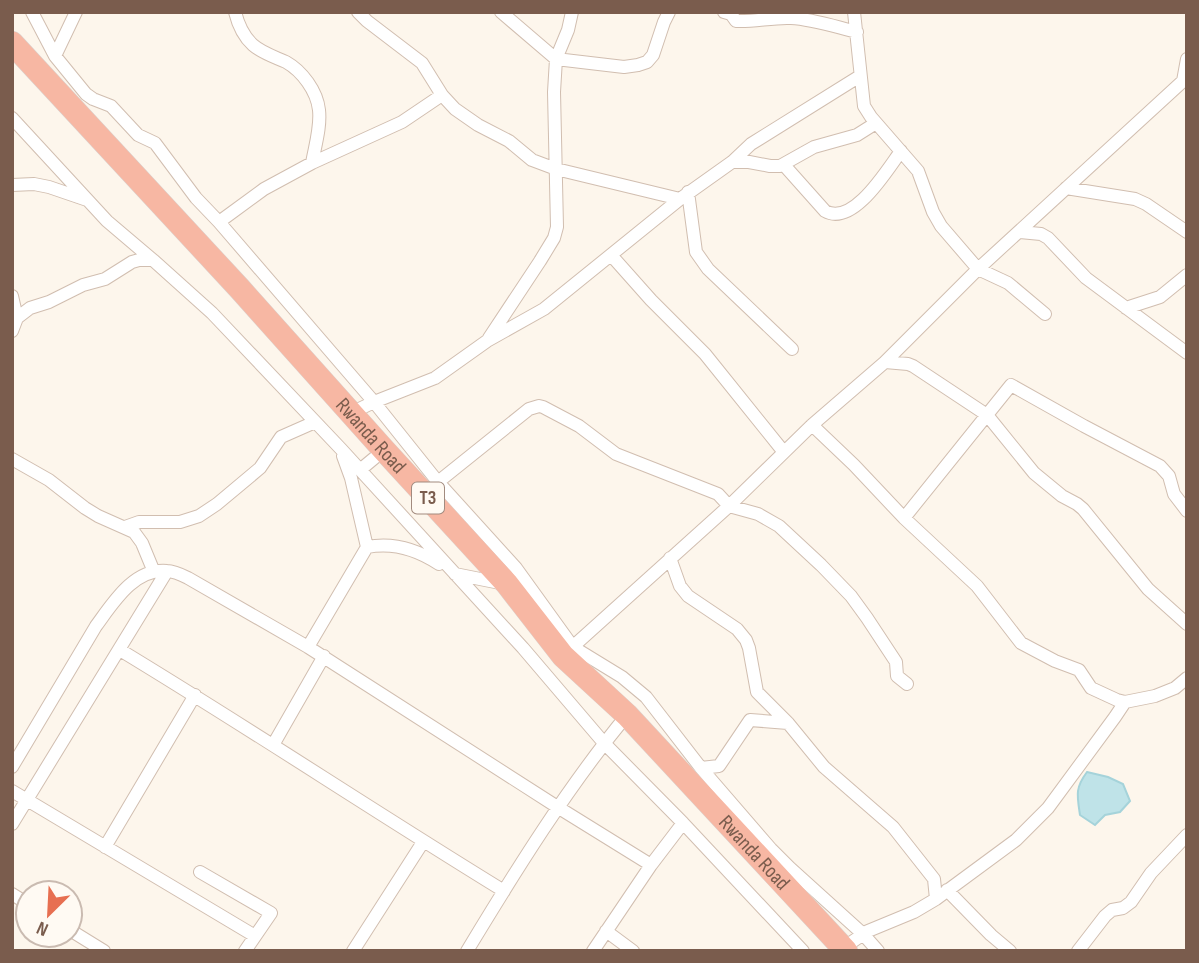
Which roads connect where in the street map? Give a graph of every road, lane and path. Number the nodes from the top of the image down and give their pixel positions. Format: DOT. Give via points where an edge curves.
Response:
graph roads {
  1 [pos="32,12"];
  2 [pos="76,12"];
  3 [pos="235,12"];
  4 [pos="358,12"];
  5 [pos="501,12"];
  6 [pos="572,12"];
  7 [pos="669,12"];
  8 [pos="724,12"];
  9 [pos="854,12"];
  10 [pos="857,32"];
  11 [pos="12,43"];
  12 [pos="55,56"];
  13 [pos="556,59"];
  14 [pos="1187,59"];
  15 [pos="860,76"];
  16 [pos="1185,82"];
  17 [pos="442,95"];
  18 [pos="12,118"];
  19 [pos="876,123"];
  20 [pos="901,151"];
  21 [pos="732,162"];
  22 [pos="312,163"];
  23 [pos="784,165"];
  24 [pos="556,169"];
  25 [pos="13,188"];
  26 [pos="1066,188"];
  27 [pos="684,195"];
  28 [pos="88,200"];
  29 [pos="219,222"];
  30 [pos="1020,232"];
  31 [pos="1187,232"];
  32 [pos="611,255"];
  33 [pos="153,260"];
  34 [pos="978,269"];
  35 [pos="1187,275"];
  36 [pos="12,296"];
  37 [pos="1126,308"];
  38 [pos="1045,314"];
  39 [pos="17,318"];
  40 [pos="12,331"];
  41 [pos="487,341"];
  42 [pos="792,349"];
  43 [pos="1187,354"];
  44 [pos="885,362"];
  45 [pos="374,402"];
  46 [pos="351,413"];
  47 [pos="987,415"];
  48 [pos="315,422"];
  49 [pos="812,425"];
  50 [pos="341,449"];
  51 [pos="384,450"];
  52 [pos="783,451"];
  53 [pos="12,459"];
  54 [pos="360,470"];
  55 [pos="438,482"];
  56 [pos="729,506"];
  57 [pos="1187,511"];
  58 [pos="904,518"];
  59 [pos="125,527"];
  60 [pos="367,547"];
  61 [pos="670,558"];
  62 [pos="161,571"];
  63 [pos="456,574"];
  64 [pos="508,584"];
  65 [pos="1187,624"];
  66 [pos="308,647"];
  67 [pos="120,650"];
  68 [pos="568,651"];
  69 [pos="324,656"];
  70 [pos="1187,678"];
  71 [pos="907,684"];
  72 [pos="195,695"];
  73 [pos="1125,702"];
  74 [pos="627,715"];
  75 [pos="788,723"];
  76 [pos="604,743"];
  77 [pos="273,744"];
  78 [pos="12,766"];
  79 [pos="701,768"];
  80 [pos="12,791"];
  81 [pos="27,800"];
  82 [pos="559,808"];
  83 [pos="683,822"];
  84 [pos="12,824"];
  85 [pos="1187,835"];
  86 [pos="423,842"];
  87 [pos="105,847"];
  88 [pos="651,865"];
  89 [pos="200,872"];
  90 [pos="947,890"];
  91 [pos="504,891"];
  92 [pos="936,899"];
  93 [pos="606,931"];
  94 [pos="863,934"];
  95 [pos="255,936"];
  96 [pos="84,939"];
  97 [pos="845,949"];
  98 [pos="104,951"];
  99 [pos="245,951"];
  100 [pos="353,951"];
  101 [pos="467,951"];
  102 [pos="593,951"];
  103 [pos="633,951"];
  104 [pos="803,951"];
  105 [pos="878,951"];
  106 [pos="1010,951"];
  107 [pos="1078,951"];
  1 -- 12 [label="street"];
  2 -- 12 [label="street"];
  3 -- 22 [label="street" via="255,47 291,66 309,83 319,110"];
  4 -- 17 [label="street" via="422,62"];
  5 -- 13 [label="street"];
  6 -- 13 [label="street"];
  7 -- 13 [label="street" via="647,62 624,67"];
  8 -- 10 [label="street" via="736,21 790,18"];
  9 -- 10 [label="street"];
  10 -- 15 [label="street"];
  11 -- 46 [label="highway, Rwanda Road / T3"];
  12 -- 29 [label="street" via="90,97 111,106 138,135 155,143"];
  13 -- 24 [label="street"];
  14 -- 16 [label="street"];
  15 -- 19 [label="street" via="864,106"];
  15 -- 21 [label="street" via="764,135"];
  16 -- 26 [label="street"];
  17 -- 22 [label="street" via="402,122"];
  17 -- 24 [label="street" via="464,116 532,160"];
  18 -- 28 [label="street"];
  19 -- 20 [label="street"];
  19 -- 23 [label="street" via="858,135 814,147"];
  20 -- 23 [label="street" via="860,203 831,214"];
  20 -- 34 [label="street" via="922,177 941,226"];
  21 -- 23 [label="street"];
  21 -- 27 [label="street"];
  22 -- 29 [label="street" via="264,189"];
  24 -- 27 [label="street"];
  24 -- 41 [label="street" via="558,227 554,238"];
  25 -- 28 [label="street" via="34,184"];
  26 -- 30 [label="street"];
  26 -- 31 [label="street" via="1135,199"];
  27 -- 32 [label="street"];
  27 -- 42 [label="street" via="696,252"];
  28 -- 33 [label="street"];
  29 -- 45 [label="street"];
  30 -- 34 [label="street"];
  30 -- 37 [label="street" via="1048,238 1086,278"];
  32 -- 41 [label="street" via="544,309"];
  32 -- 52 [label="street" via="705,354"];
  33 -- 39 [label="street" via="132,262"];
  33 -- 48 [label="street" via="212,313"];
  34 -- 38 [label="street" via="1008,283"];
  34 -- 44 [label="street"];
  35 -- 37 [label="street" via="1160,297"];
  36 -- 39 [label="street"];
  37 -- 43 [label="street"];
  39 -- 40 [label="street"];
  41 -- 45 [label="street" via="435,378"];
  44 -- 47 [label="street" via="912,366"];
  44 -- 49 [label="street"];
  45 -- 46 [label="street"];
  45 -- 55 [label="street"];
  46 -- 51 [label="highway, Rwanda Road / T3"];
  47 -- 57 [label="street" via="1013,385 1160,466"];
  47 -- 58 [label="street"];
  47 -- 65 [label="street" via="1034,473 1083,509 1148,589"];
  48 -- 50 [label="street"];
  48 -- 59 [label="street" via="281,437 260,468 200,516"];
  49 -- 52 [label="street"];
  49 -- 58 [label="street"];
  50 -- 54 [label="street"];
  50 -- 60 [label="street"];
  51 -- 54 [label="street"];
  51 -- 64 [label="highway, Rwanda Road / T3"];
  52 -- 56 [label="street"];
  53 -- 59 [label="street" via="98,516"];
  54 -- 63 [label="street"];
  55 -- 56 [label="street" via="529,409 539,406 579,426 616,454 719,494"];
  55 -- 68 [label="street" via="516,568"];
  56 -- 61 [label="street"];
  56 -- 71 [label="street" via="779,526 821,565 867,618 897,662 897,676"];
  58 -- 73 [label="street" via="977,586 1021,643 1079,670 1091,688"];
  59 -- 62 [label="street" via="134,532"];
  60 -- 63 [label="street" via="408,549"];
  60 -- 66 [label="street"];
  61 -- 68 [label="street"];
  61 -- 75 [label="street" via="688,596 742,635 750,648 757,691"];
  62 -- 66 [label="street" via="188,578"];
  62 -- 67 [label="street"];
  62 -- 78 [label="street" via="139,577 111,606"];
  63 -- 64 [label="street"];
  63 -- 76 [label="street"];
  64 -- 68 [label="highway, Rwanda Road / T3"];
  66 -- 69 [label="street"];
  67 -- 72 [label="street"];
  67 -- 81 [label="street"];
  68 -- 74 [label="highway, Rwanda Road / T3"];
  68 -- 79 [label="street" via="589,655 635,686"];
  69 -- 77 [label="street"];
  69 -- 82 [label="street"];
  70 -- 73 [label="street" via="1169,691"];
  72 -- 77 [label="street"];
  72 -- 87 [label="street"];
  73 -- 90 [label="street" via="1048,808 1016,840"];
  74 -- 76 [label="street"];
  74 -- 97 [label="highway, Rwanda Road / T3"];
  75 -- 79 [label="street" via="750,720 719,766"];
  75 -- 92 [label="street" via="824,766 887,820 911,848 934,879"];
  76 -- 82 [label="street"];
  76 -- 83 [label="street"];
  77 -- 86 [label="street"];
  79 -- 94 [label="street" via="771,849"];
  80 -- 81 [label="street"];
  81 -- 84 [label="street"];
  81 -- 87 [label="street"];
  82 -- 88 [label="street"];
  82 -- 91 [label="street"];
  83 -- 88 [label="street"];
  83 -- 104 [label="street"];
  85 -- 107 [label="street" via="1130,902 1105,916"];
  86 -- 91 [label="street"];
  86 -- 100 [label="street"];
  87 -- 95 [label="street"];
  88 -- 93 [label="street"];
  89 -- 95 [label="street" via="271,913"];
  90 -- 92 [label="street"];
  90 -- 106 [label="street"];
  91 -- 101 [label="street"];
  92 -- 94 [label="street"];
  93 -- 102 [label="street"];
  93 -- 103 [label="street"];
  94 -- 97 [label="street"];
  94 -- 105 [label="street"];
  95 -- 99 [label="street"];
  96 -- 98 [label="street"];
}
